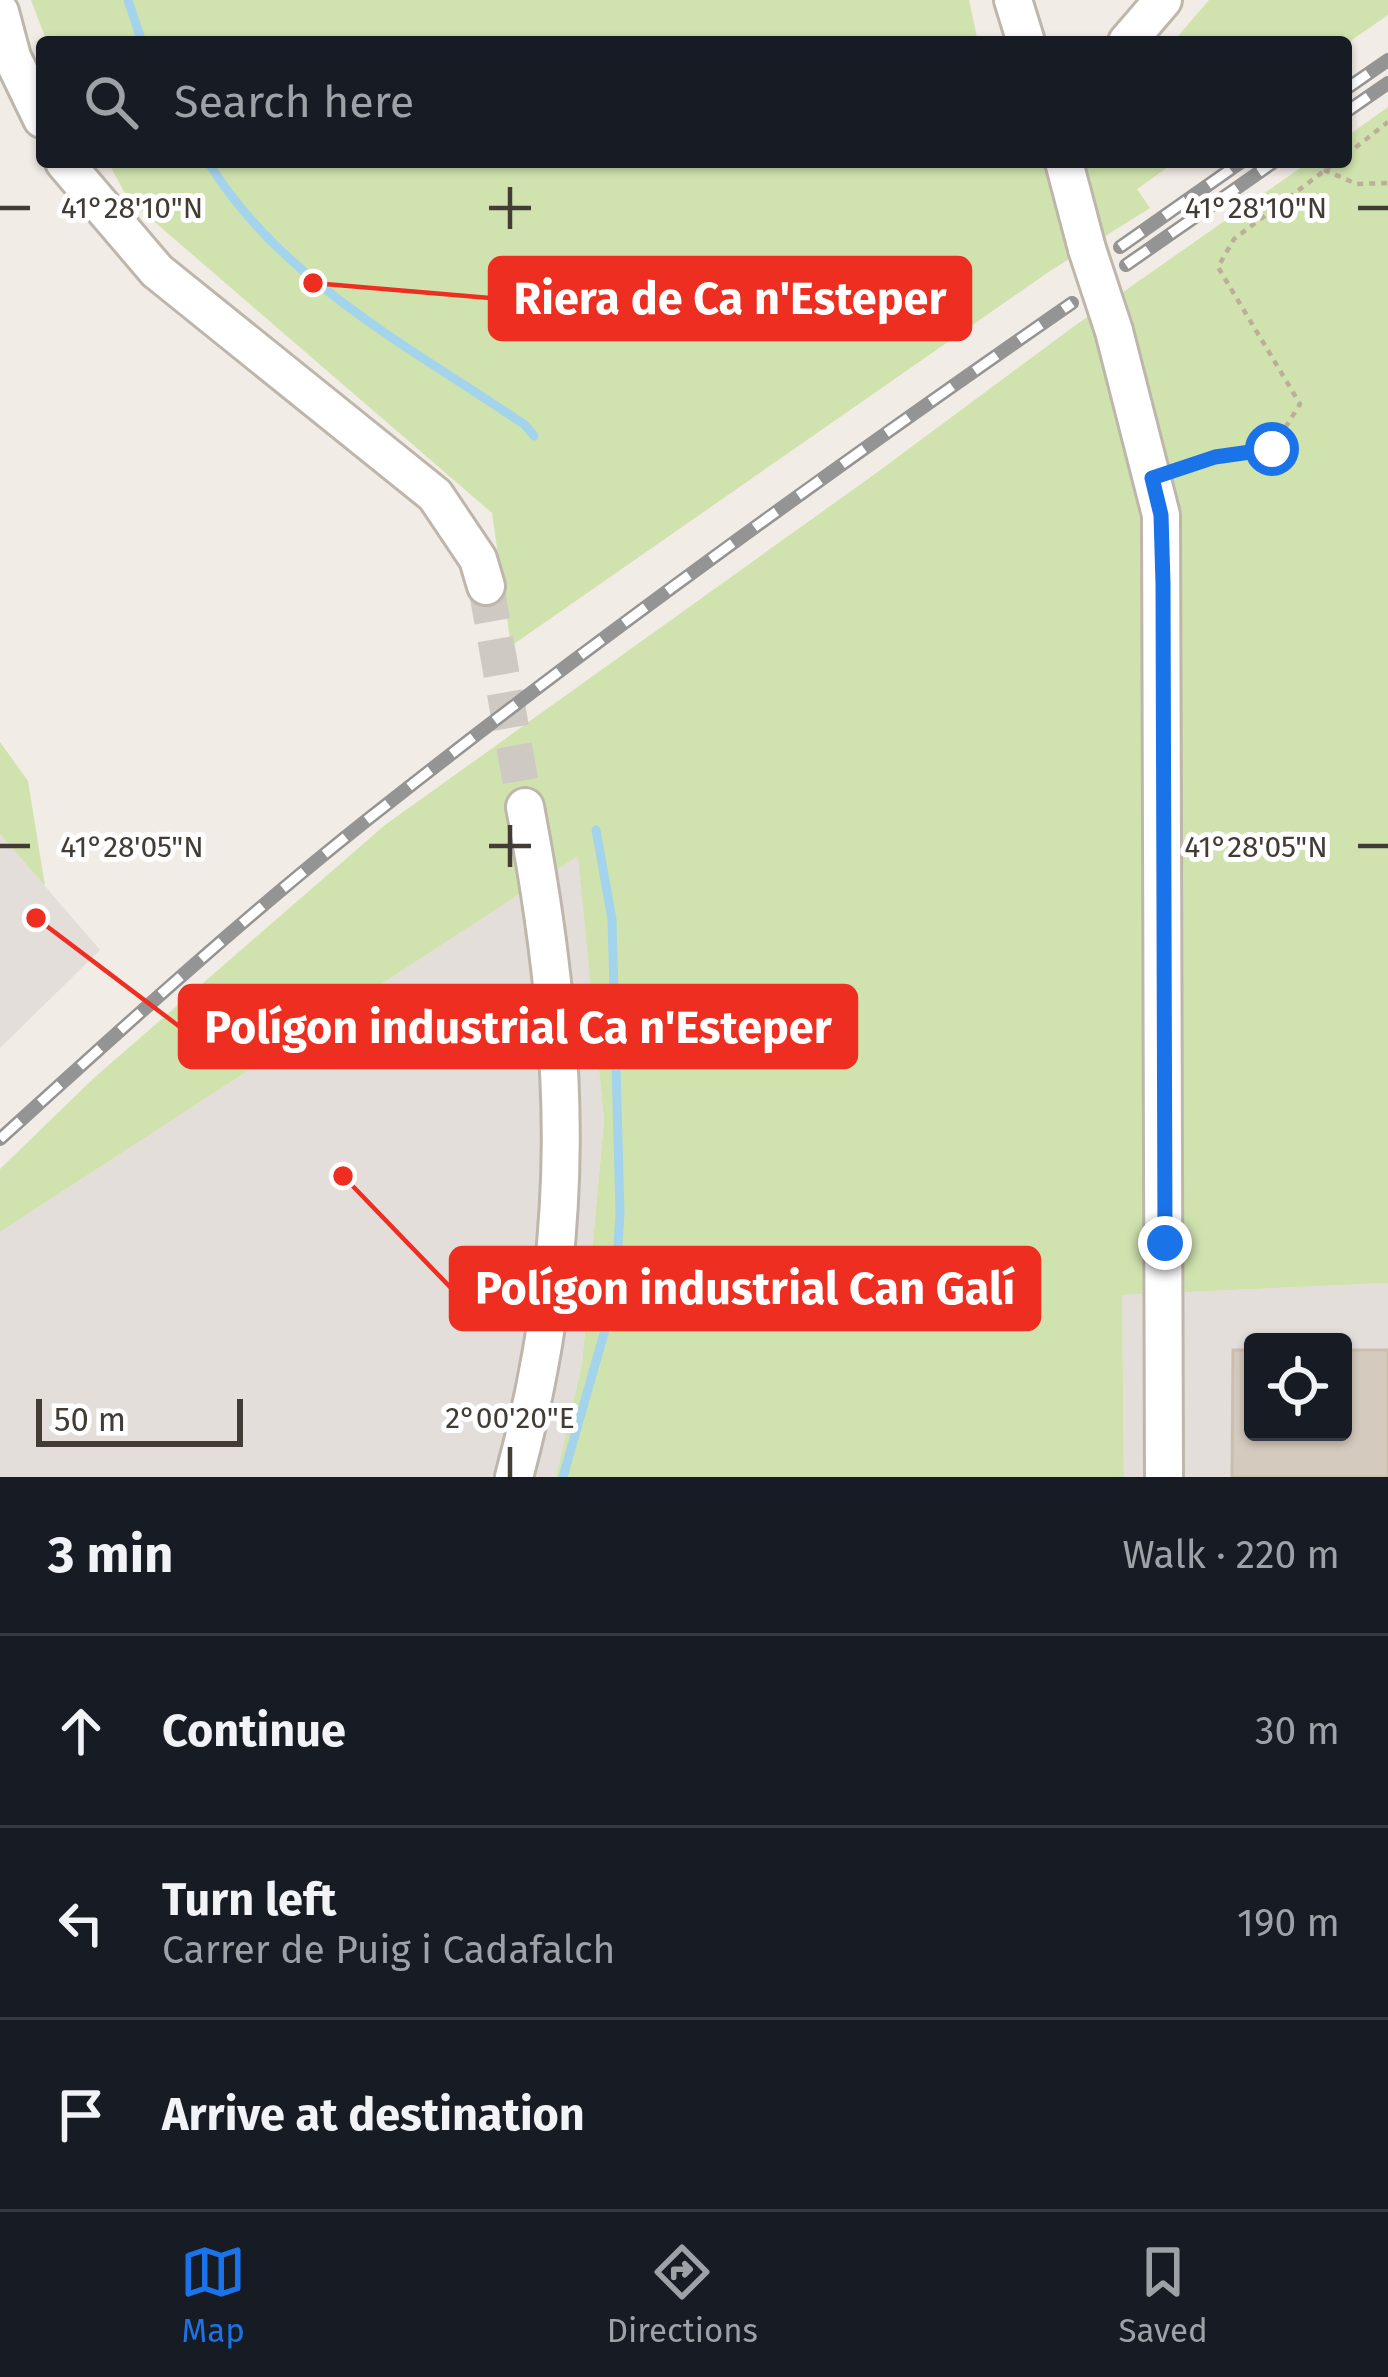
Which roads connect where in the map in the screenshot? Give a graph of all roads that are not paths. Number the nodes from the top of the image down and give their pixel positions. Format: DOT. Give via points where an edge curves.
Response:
graph roads {
  1 [pos="1013,0"];
  2 [pos="1163,0"];
  3 [pos="0,11"];
  4 [pos="1024,36"];
  5 [pos="1132,36"];
  6 [pos="36,107"];
  7 [pos="69,168"];
  8 [pos="1066,168"];
  9 [pos="486,586"];
  10 [pos="525,807"];
  11 [pos="514,1477"];
  12 [pos="1164,1477"];
  1 -- 4 [label="street"];
  2 -- 5 [label="street"];
  3 -- 6 [label="street"];
  7 -- 9 [label="street" via="157,271 435,495 478,559"];
  8 -- 12 [label="street, bridge" via="1161,515"];
  10 -- 11 [label="street" via="558,1016 562,1142 553,1300"];
}
